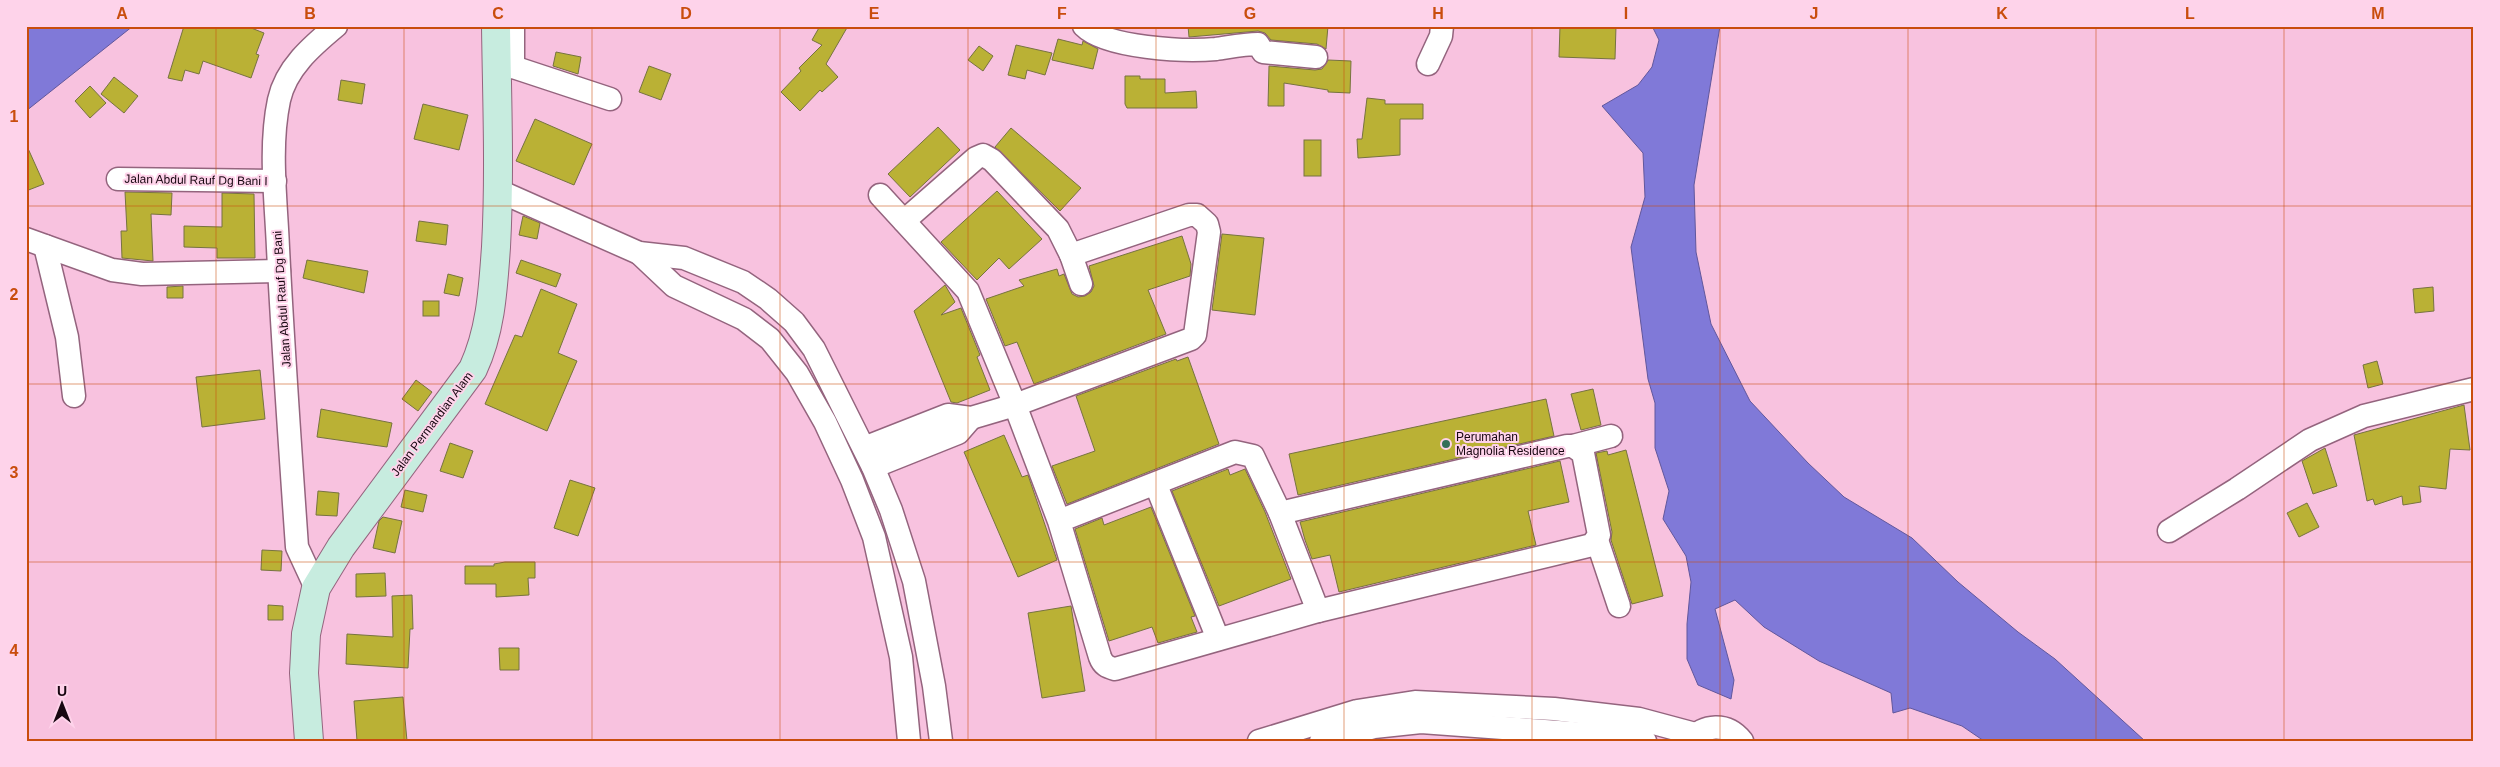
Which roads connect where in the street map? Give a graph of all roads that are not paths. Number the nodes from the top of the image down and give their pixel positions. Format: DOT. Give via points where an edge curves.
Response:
graph roads {
  1 [pos="336,26"];
  2 [pos="1084,26"];
  3 [pos="1442,26"];
  4 [pos="497,28"];
  5 [pos="1316,57"];
  6 [pos="1428,64"];
  7 [pos="505,67"];
  8 [pos="610,99"];
  9 [pos="118,179"];
  10 [pos="275,181"];
  11 [pos="499,191"];
  12 [pos="880,195"];
  13 [pos="904,221"];
  14 [pos="36,242"];
  15 [pos="639,253"];
  16 [pos="1071,255"];
  17 [pos="279,271"];
  18 [pos="1081,284"];
  19 [pos="2474,389"];
  20 [pos="74,396"];
  21 [pos="1015,405"];
  22 [pos="1611,436"];
  23 [pos="1574,446"];
  24 [pos="869,458"];
  25 [pos="1156,485"];
  26 [pos="1280,513"];
  27 [pos="1059,521"];
  28 [pos="2169,531"];
  29 [pos="1597,540"];
  30 [pos="316,588"];
  31 [pos="1619,606"];
  32 [pos="1318,611"];
  33 [pos="923,628"];
  34 [pos="896,634"];
  35 [pos="1218,640"];
  36 [pos="1692,737"];
  37 [pos="309,741"];
  38 [pos="908,741"];
  39 [pos="941,741"];
  40 [pos="1259,741"];
  41 [pos="1320,741"];
  42 [pos="1646,741"];
  43 [pos="1742,741"];
  1 -- 10 [label="street, Jalan Abdul Rauf Dg Bani" via="304,56 288,77 279,99 275,127"];
  2 -- 5 [label="street" via="1098,37 1135,45 1197,50 1258,44 1263,52"];
  3 -- 6 [label="street" via="1441,36"];
  4 -- 7 [label="main road, Jalan Permandian Alam"];
  7 -- 8 [label="street"];
  7 -- 11 [label="main road, Jalan Permandian Alam"];
  9 -- 10 [label="street, Jalan Abdul Rauf Dg Bani I"];
  10 -- 17 [label="street, Jalan Abdul Rauf Dg Bani"];
  11 -- 15 [label="street"];
  11 -- 30 [label="main road, Jalan Permandian Alam" via="490,312 480,355 473,369 341,547"];
  12 -- 13 [label="street"];
  13 -- 16 [label="street" via="983,155 992,160 1058,230"];
  13 -- 21 [label="street" via="968,291"];
  14 -- 17 [label="street" via="112,270 127,272"];
  14 -- 20 [label="street" via="67,337"];
  15 -- 24 [label="street" via="684,258 743,282 794,322 814,349"];
  15 -- 34 [label="street" via="674,286 744,319 770,338 797,373 825,422 874,537"];
  16 -- 18 [label="street"];
  16 -- 21 [label="street" via="1197,215 1207,224 1209,232 1195,335"];
  17 -- 30 [label="street, Jalan Abdul Rauf Dg Bani" via="297,547"];
  19 -- 28 [label="street" via="2364,416 2310,440"];
  21 -- 24 [label="street" via="971,418 948,415"];
  21 -- 27 [label="street"];
  22 -- 23 [label="street"];
  23 -- 26 [label="street"];
  23 -- 29 [label="street" via="1583,453 1599,529"];
  24 -- 33 [label="street" via="891,510 914,581"];
  25 -- 26 [label="street" via="1241,452 1253,456 1259,464"];
  25 -- 27 [label="street"];
  25 -- 35 [label="street"];
  26 -- 32 [label="street"];
  27 -- 35 [label="street" via="1103,664 1116,669"];
  29 -- 31 [label="street"];
  29 -- 32 [label="street" via="1592,545"];
  30 -- 37 [label="main road, Jalan Permandian Alam" via="306,634 304,673"];
  32 -- 35 [label="street"];
  33 -- 34 [label="street"];
  33 -- 39 [label="street"];
  34 -- 38 [label="street"];
  36 -- 40 [label="street" via="1639,718 1554,709 1415,702 1357,711"];
  36 -- 43 [label="street" via="1713,727 1731,731"];
  41 -- 42 [label="street" via="1374,727 1421,722"];
}
